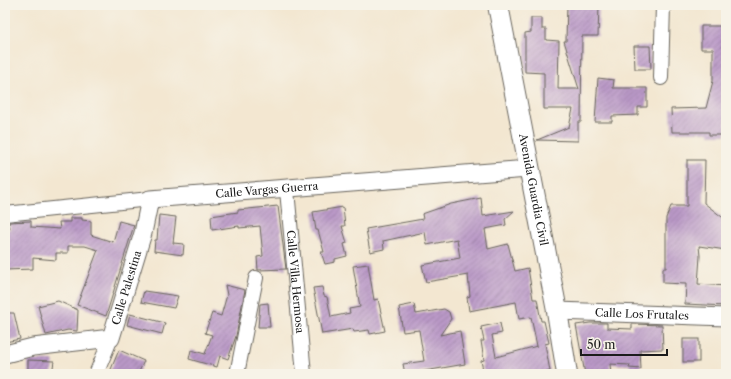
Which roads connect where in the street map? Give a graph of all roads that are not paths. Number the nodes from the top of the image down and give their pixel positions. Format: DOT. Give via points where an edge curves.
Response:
graph roads {
  1 [pos="498,5"];
  2 [pos="662,5"];
  3 [pos="661,78"];
  4 [pos="528,169"];
  5 [pos="287,190"];
  6 [pos="150,199"];
  7 [pos="5,214"];
  8 [pos="256,278"];
  9 [pos="557,311"];
  10 [pos="726,317"];
  11 [pos="111,338"];
  12 [pos="5,354"];
  13 [pos="96,374"];
  14 [pos="237,374"];
  15 [pos="304,374"];
  16 [pos="567,374"];
  1 -- 4 [label="main road, Avenida Guardia Civil"];
  2 -- 3 [label="street"];
  4 -- 5 [label="street, Calle Vargas Guerra"];
  4 -- 9 [label="main road, Avenida Guardia Civil"];
  5 -- 6 [label="street, Calle Vargas Guerra"];
  5 -- 15 [label="street, Calle Villa Hermosa"];
  6 -- 7 [label="street, Calle Vargas Guerra"];
  6 -- 11 [label="street, Calle Palestina" via="143,234"];
  8 -- 14 [label="street"];
  9 -- 10 [label="street, Calle Los Frutales"];
  9 -- 16 [label="main road, Avenida Guardia Civil"];
  11 -- 12 [label="street" via="33,347"];
  11 -- 13 [label="street, Calle Palestina"];
}
